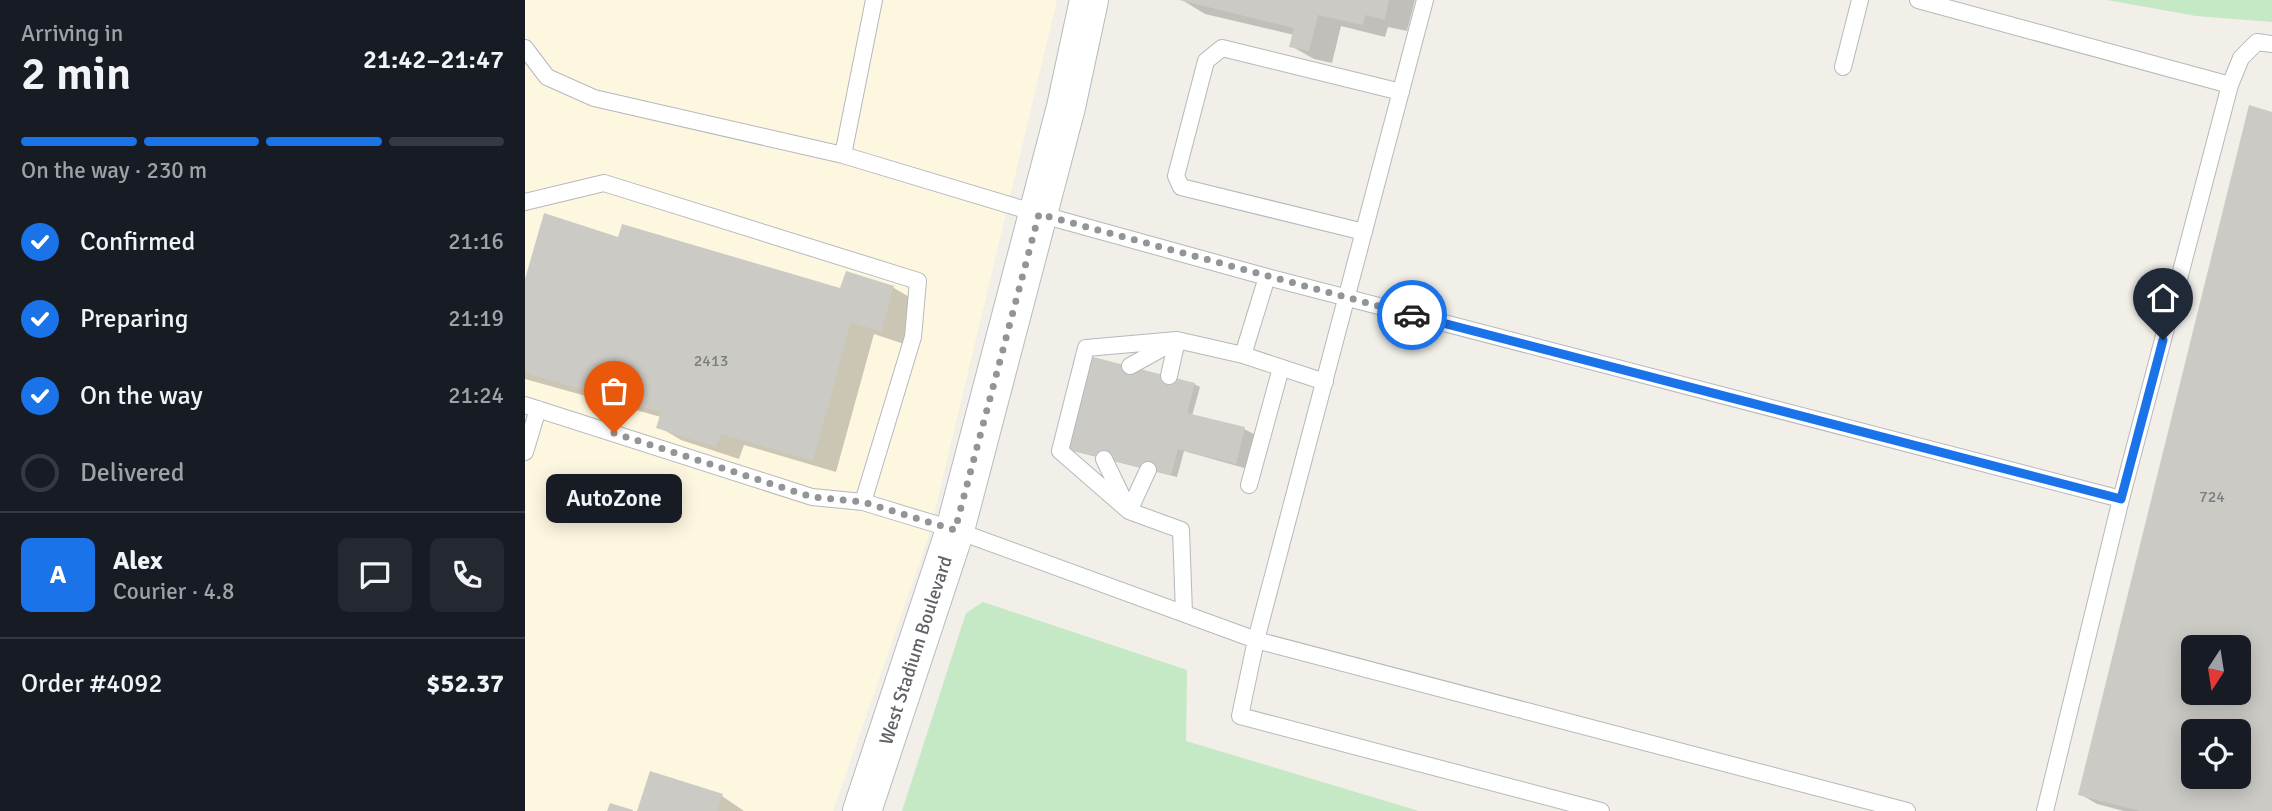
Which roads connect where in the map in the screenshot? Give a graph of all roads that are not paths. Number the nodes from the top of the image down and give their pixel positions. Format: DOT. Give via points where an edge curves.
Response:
graph roads {
  1 [pos="874,0"];
  2 [pos="1089,0"];
  3 [pos="1425,0"];
  4 [pos="1860,0"];
  5 [pos="1918,0"];
  6 [pos="2272,44"];
  7 [pos="525,48"];
  8 [pos="1843,67"];
  9 [pos="2230,85"];
  10 [pos="1401,92"];
  11 [pos="843,155"];
  12 [pos="525,202"];
  13 [pos="1039,214"];
  14 [pos="1364,232"];
  15 [pos="1268,277"];
  16 [pos="1346,299"];
  17 [pos="1177,340"];
  18 [pos="1243,355"];
  19 [pos="1130,366"];
  20 [pos="1281,368"];
  21 [pos="1169,376"];
  22 [pos="1325,382"];
  23 [pos="532,407"];
  24 [pos="525,452"];
  25 [pos="1104,458"];
  26 [pos="1148,470"];
  27 [pos="1249,485"];
  28 [pos="2121,499"];
  29 [pos="863,502"];
  30 [pos="1129,511"];
  31 [pos="955,530"];
  32 [pos="1184,613"];
  33 [pos="1256,640"];
  34 [pos="862,811"];
  35 [pos="1601,811"];
  36 [pos="1907,811"];
  37 [pos="2045,811"];
  1 -- 11 [label="lane"];
  2 -- 13 [label="main road, West Stadium Boulevard"];
  3 -- 10 [label="lane"];
  4 -- 8 [label="lane"];
  5 -- 9 [label="lane"];
  6 -- 9 [label="lane" via="2257,42 2241,58"];
  7 -- 11 [label="lane" via="547,77 594,98"];
  9 -- 28 [label="lane"];
  10 -- 14 [label="lane"];
  10 -- 14 [label="lane" via="1222,48 1206,61 1176,176 1181,187"];
  11 -- 13 [label="lane"];
  12 -- 29 [label="lane" via="604,183 918,281 913,337"];
  13 -- 15 [label="lane"];
  13 -- 31 [label="main road, West Stadium Boulevard"];
  14 -- 16 [label="lane"];
  15 -- 16 [label="lane"];
  15 -- 18 [label="lane"];
  16 -- 22 [label="lane"];
  16 -- 28 [label="lane"];
  17 -- 18 [label="lane"];
  17 -- 19 [label="lane"];
  17 -- 21 [label="lane"];
  17 -- 30 [label="lane" via="1086,348 1060,451"];
  18 -- 20 [label="lane"];
  20 -- 22 [label="lane"];
  20 -- 27 [label="lane"];
  22 -- 33 [label="lane"];
  23 -- 24 [label="lane"];
  23 -- 29 [label="lane" via="812,497"];
  25 -- 30 [label="lane"];
  26 -- 30 [label="lane"];
  28 -- 37 [label="lane"];
  29 -- 31 [label="lane"];
  30 -- 32 [label="lane" via="1181,530"];
  31 -- 32 [label="lane"];
  31 -- 34 [label="main road, West Stadium Boulevard"];
  32 -- 33 [label="lane"];
  33 -- 35 [label="lane" via="1240,716"];
  33 -- 36 [label="lane"];
}
